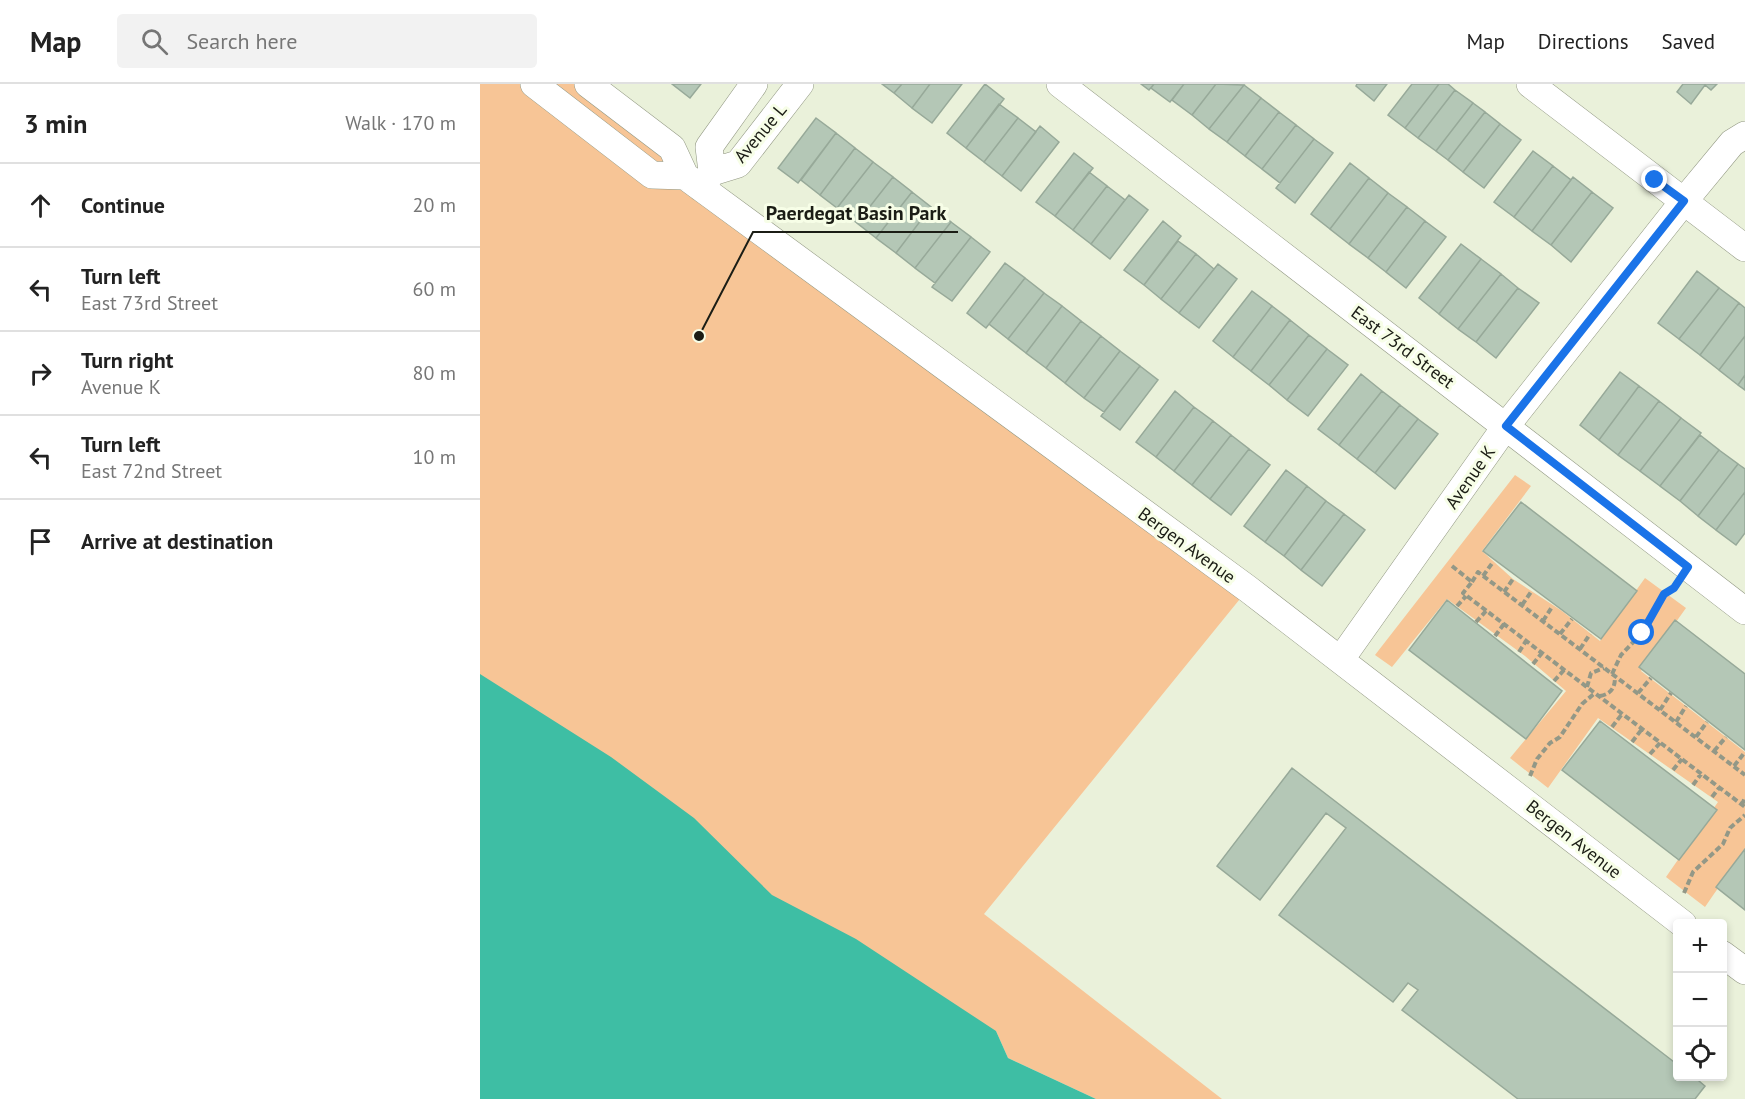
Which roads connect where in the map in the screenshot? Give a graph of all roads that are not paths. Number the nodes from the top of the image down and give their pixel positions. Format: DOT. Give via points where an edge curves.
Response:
graph roads {
  1 [pos="534,84"];
  2 [pos="588,84"];
  3 [pos="754,84"];
  4 [pos="800,84"];
  5 [pos="1060,84"];
  6 [pos="1530,84"];
  7 [pos="1745,135"];
  8 [pos="699,178"];
  9 [pos="1684,201"];
  10 [pos="1745,248"];
  11 [pos="1506,426"];
  12 [pos="1745,611"];
  13 [pos="1341,659"];
  14 [pos="1677,919"];
  15 [pos="1727,958"];
  16 [pos="1745,971"];
  1 -- 8 [label="street" via="652,175"];
  2 -- 8 [label="street, Bergen Avenue" via="672,148"];
  3 -- 8 [label="street, Avenue L" via="709,147"];
  4 -- 8 [label="street, Avenue L" via="738,164"];
  5 -- 11 [label="street, East 73rd Street"];
  6 -- 9 [label="street"];
  7 -- 9 [label="street, Avenue K" via="1732,143"];
  8 -- 13 [label="street, Bergen Avenue"];
  9 -- 10 [label="street"];
  9 -- 11 [label="street, Avenue K"];
  11 -- 12 [label="street, East 73rd Street"];
  11 -- 13 [label="street, Avenue K"];
  13 -- 14 [label="street, Bergen Avenue"];
  15 -- 16 [label="street"];
}
